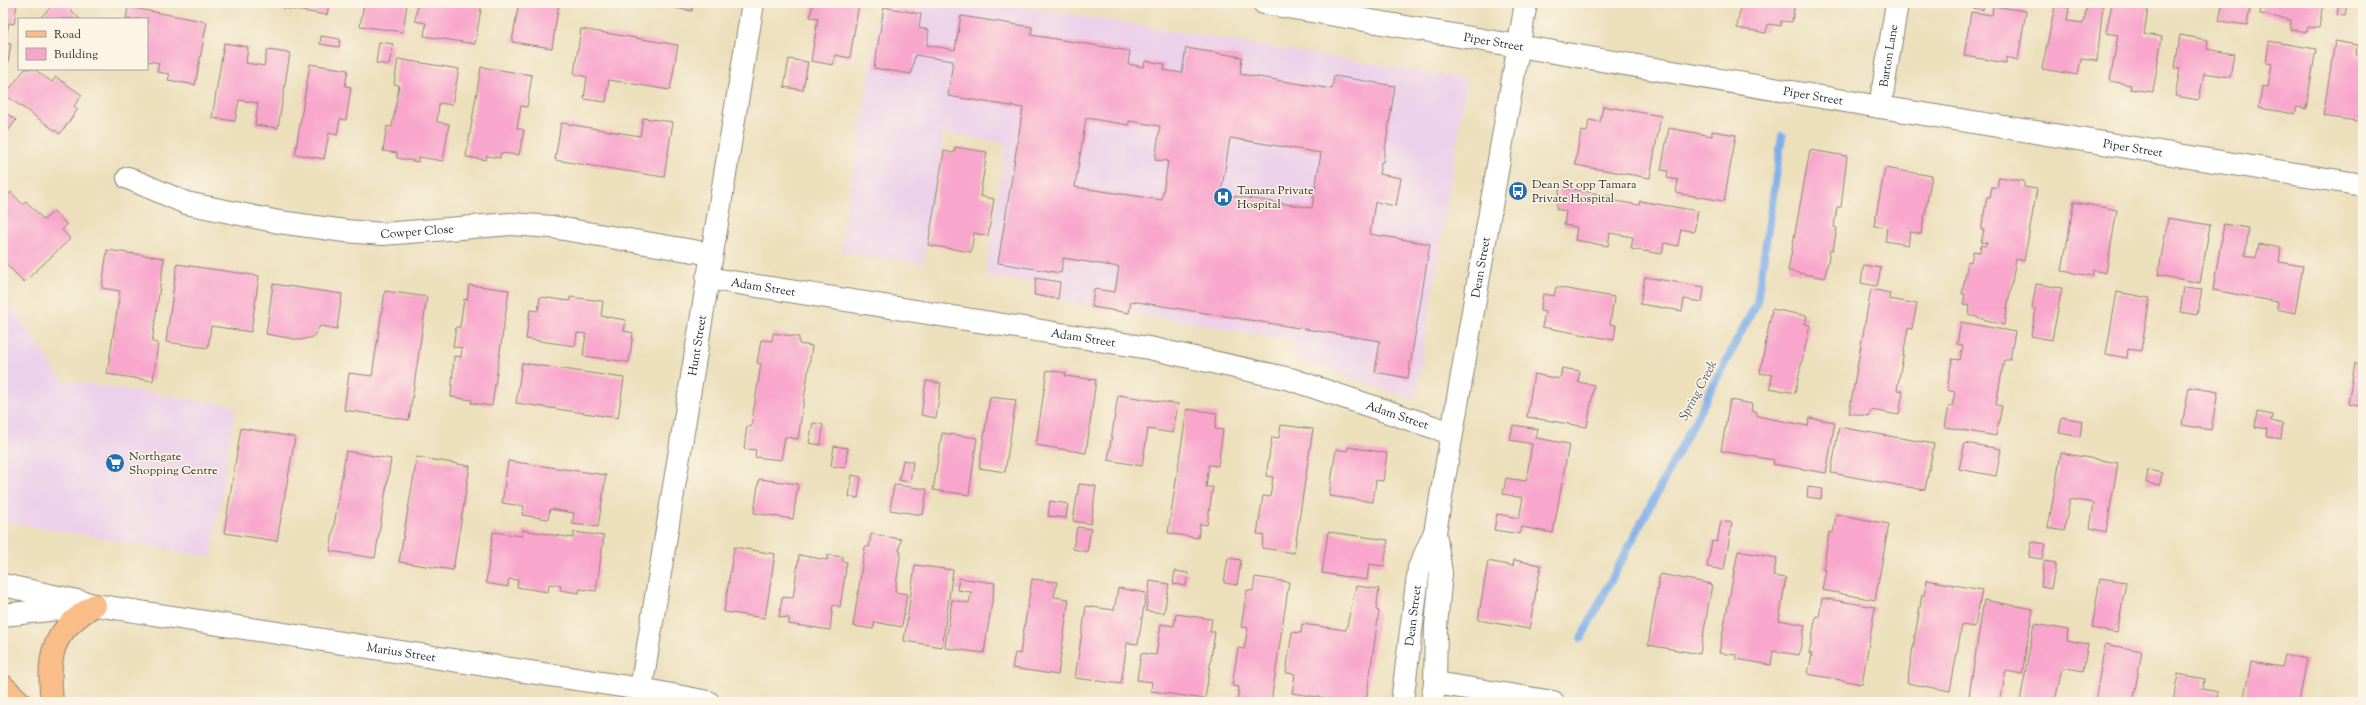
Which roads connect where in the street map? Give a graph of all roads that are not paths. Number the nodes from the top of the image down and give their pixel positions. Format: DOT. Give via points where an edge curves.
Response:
graph roads {
  1 [pos="753,3"];
  2 [pos="1264,3"];
  3 [pos="1526,3"];
  4 [pos="1897,3"];
  5 [pos="1519,46"];
  6 [pos="1880,107"];
  7 [pos="128,178"];
  8 [pos="2363,185"];
  9 [pos="711,254"];
  10 [pos="707,278"];
  11 [pos="1451,434"];
  12 [pos="1435,532"];
  13 [pos="3,585"];
  14 [pos="95,605"];
  15 [pos="3,615"];
  16 [pos="3,686"];
  17 [pos="641,689"];
  18 [pos="1434,692"];
  19 [pos="20,702"];
  20 [pos="52,702"];
  21 [pos="708,702"];
  22 [pos="1402,702"];
  23 [pos="1553,702"];
  1 -- 9 [label="street, Hunt Street"];
  2 -- 5 [label="street, Piper Street"];
  3 -- 5 [label="street, Dean Street"];
  4 -- 6 [label="street, Barton Lane"];
  5 -- 6 [label="street, Piper Street"];
  5 -- 11 [label="street, Dean Street"];
  6 -- 8 [label="street, Piper Street"];
  7 -- 9 [label="street, Cowper Close" via="186,203 279,222 345,231 383,234 511,224 552,227"];
  9 -- 10 [label="street, Hunt Street"];
  10 -- 11 [label="street, Adam Street" via="1149,348 1290,379"];
  10 -- 17 [label="street, Hunt Street"];
  11 -- 12 [label="street, Dean Street"];
  12 -- 18 [label="street, Dean Street" via="1441,572"];
  12 -- 22 [label="street, Dean Street" via="1419,568"];
  13 -- 14 [label="street, Marius Street"];
  14 -- 15 [label="street, Marius Street"];
  14 -- 17 [label="street, Marius Street"];
  14 -- 20 [label="main road" via="73,619 60,635 52,655"];
  16 -- 19 [label="main road"];
  17 -- 21 [label="street, Marius Street"];
  18 -- 23 [label="street"];
}
